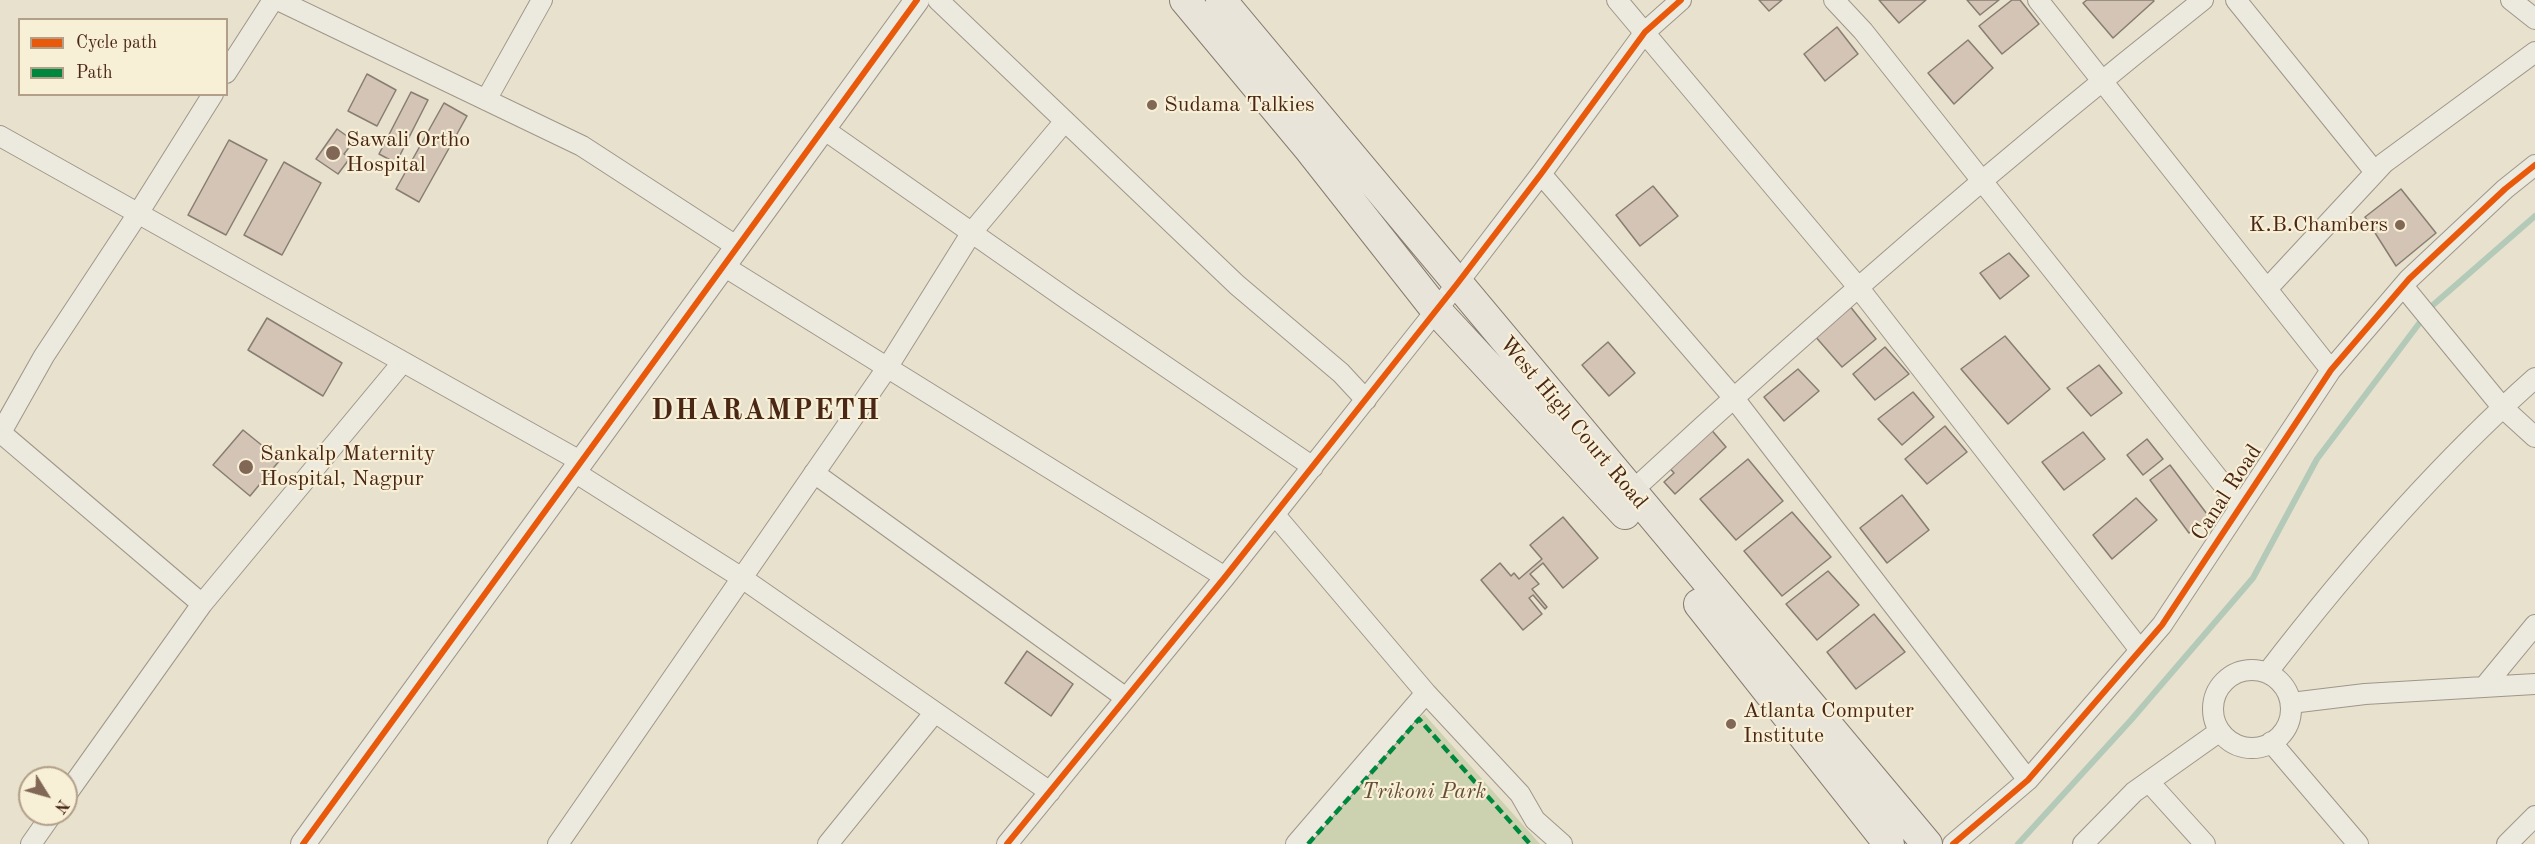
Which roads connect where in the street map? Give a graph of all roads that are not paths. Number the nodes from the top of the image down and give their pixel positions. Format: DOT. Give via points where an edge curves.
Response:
graph roads {
  1 [pos="273,0"];
  2 [pos="278,0"];
  3 [pos="542,0"];
  4 [pos="916,0"];
  5 [pos="938,0"];
  6 [pos="1185,0"];
  7 [pos="1221,0"];
  8 [pos="1617,0"];
  9 [pos="1681,0"];
  10 [pos="1834,0"];
  11 [pos="2038,0"];
  12 [pos="2203,0"];
  13 [pos="2236,0"];
  14 [pos="2511,0"];
  15 [pos="2535,20"];
  16 [pos="1645,32"];
  17 [pos="2535,52"];
  18 [pos="228,70"];
  19 [pos="2101,81"];
  20 [pos="212,96"];
  21 [pos="486,100"];
  22 [pos="1065,121"];
  23 [pos="822,128"];
  24 [pos="0,136"];
  25 [pos="2535,165"];
  26 [pos="2375,172"];
  27 [pos="1541,174"];
  28 [pos="1981,180"];
  29 [pos="139,212"];
  30 [pos="972,232"];
  31 [pos="729,255"];
  32 [pos="1457,284"];
  33 [pos="2403,286"];
  34 [pos="1858,287"];
  35 [pos="2267,289"];
  36 [pos="1436,310"];
  37 [pos="402,363"];
  38 [pos="887,368"];
  39 [pos="2331,369"];
  40 [pos="2535,378"];
  41 [pos="1733,398"];
  42 [pos="1366,400"];
  43 [pos="2502,406"];
  44 [pos="0,433"];
  45 [pos="2535,437"];
  46 [pos="576,466"];
  47 [pos="1313,467"];
  48 [pos="814,473"];
  49 [pos="1631,492"];
  50 [pos="2240,506"];
  51 [pos="1275,515"];
  52 [pos="1225,577"];
  53 [pos="742,578"];
  54 [pos="202,603"];
  55 [pos="2535,625"];
  56 [pos="2140,650"];
  57 [pos="2267,673"];
  58 [pos="2535,684"];
  59 [pos="2484,687"];
  60 [pos="1426,693"];
  61 [pos="1126,698"];
  62 [pos="2290,703"];
  63 [pos="935,712"];
  64 [pos="2220,731"];
  65 [pos="2271,742"];
  66 [pos="78,778"];
  67 [pos="2028,780"];
  68 [pos="2149,782"];
  69 [pos="1050,792"];
  70 [pos="2535,816"];
  71 [pos="44,826"];
  72 [pos="31,844"];
  73 [pos="303,844"];
  74 [pos="558,844"];
  75 [pos="828,844"];
  76 [pos="1007,844"];
  77 [pos="1296,844"];
  78 [pos="1562,844"];
  79 [pos="1889,844"];
  80 [pos="1928,844"];
  81 [pos="1953,844"];
  82 [pos="2083,844"];
  83 [pos="2205,844"];
  84 [pos="2358,844"];
  85 [pos="2507,844"];
  1 -- 18 [label="street"];
  2 -- 21 [label="street"];
  3 -- 21 [label="street"];
  4 -- 23 [label="street"];
  5 -- 22 [label="street"];
  6 -- 36 [label="main road, West High Court Road"];
  7 -- 32 [label="main road, West High Court Road"];
  8 -- 16 [label="street"];
  9 -- 16 [label="street"];
  10 -- 28 [label="street"];
  11 -- 19 [label="street"];
  12 -- 19 [label="street"];
  13 -- 26 [label="street"];
  14 -- 15 [label="street"];
  16 -- 27 [label="street"];
  16 -- 34 [label="street"];
  17 -- 26 [label="street"];
  19 -- 28 [label="street"];
  19 -- 35 [label="street"];
  20 -- 29 [label="street"];
  21 -- 31 [label="street" via="582,146"];
  22 -- 30 [label="street"];
  22 -- 42 [label="street" via="1237,285 1341,373"];
  23 -- 30 [label="street"];
  23 -- 31 [label="street"];
  24 -- 29 [label="street"];
  25 -- 33 [label="street, Canal Road"];
  26 -- 35 [label="street"];
  27 -- 32 [label="street"];
  27 -- 41 [label="street"];
  28 -- 34 [label="street"];
  28 -- 50 [label="street"];
  29 -- 37 [label="street"];
  29 -- 44 [label="street" via="44,356"];
  30 -- 38 [label="street"];
  30 -- 47 [label="street"];
  31 -- 38 [label="street"];
  31 -- 46 [label="street"];
  32 -- 36 [label="street"];
  32 -- 49 [label="main road, West High Court Road"];
  33 -- 39 [label="street, Canal Road"];
  33 -- 43 [label="street"];
  34 -- 41 [label="street"];
  34 -- 56 [label="street"];
  35 -- 39 [label="street"];
  36 -- 42 [label="street"];
  36 -- 79 [label="main road, West High Court Road" via="1649,541"];
  37 -- 46 [label="street"];
  37 -- 54 [label="street"];
  38 -- 48 [label="street"];
  38 -- 52 [label="street"];
  39 -- 50 [label="street, Canal Road"];
  40 -- 43 [label="street"];
  41 -- 49 [label="street"];
  41 -- 67 [label="street"];
  42 -- 47 [label="street"];
  43 -- 45 [label="street"];
  43 -- 57 [label="street" via="2430,480"];
  44 -- 54 [label="street"];
  46 -- 53 [label="street"];
  46 -- 73 [label="street"];
  47 -- 51 [label="street"];
  48 -- 53 [label="street"];
  48 -- 61 [label="street"];
  49 -- 80 [label="main road, West High Court Road"];
  50 -- 56 [label="street, Canal Road" via="2162,625"];
  51 -- 52 [label="street"];
  51 -- 60 [label="street"];
  52 -- 61 [label="street"];
  53 -- 63 [label="street"];
  53 -- 74 [label="street"];
  54 -- 66 [label="street"];
  55 -- 59 [label="street"];
  56 -- 67 [label="street, Canal Road"];
  57 -- 62 [label="street" via="2286,690"];
  57 -- 64 [label="street" via="2243,671 2222,684 2213,707"];
  58 -- 59 [label="street"];
  59 -- 62 [label="street"];
  60 -- 77 [label="street"];
  60 -- 78 [label="street" via="1520,794 1535,820"];
  61 -- 69 [label="street"];
  62 -- 65 [label="street" via="2287,725"];
  63 -- 69 [label="street"];
  63 -- 75 [label="street"];
  64 -- 65 [label="street" via="2249,748"];
  64 -- 68 [label="street"];
  65 -- 84 [label="street"];
  67 -- 81 [label="street, Canal Road"];
  68 -- 82 [label="street"];
  68 -- 83 [label="street"];
  69 -- 76 [label="street"];
  70 -- 85 [label="street"];
  71 -- 72 [label="street"];
}
